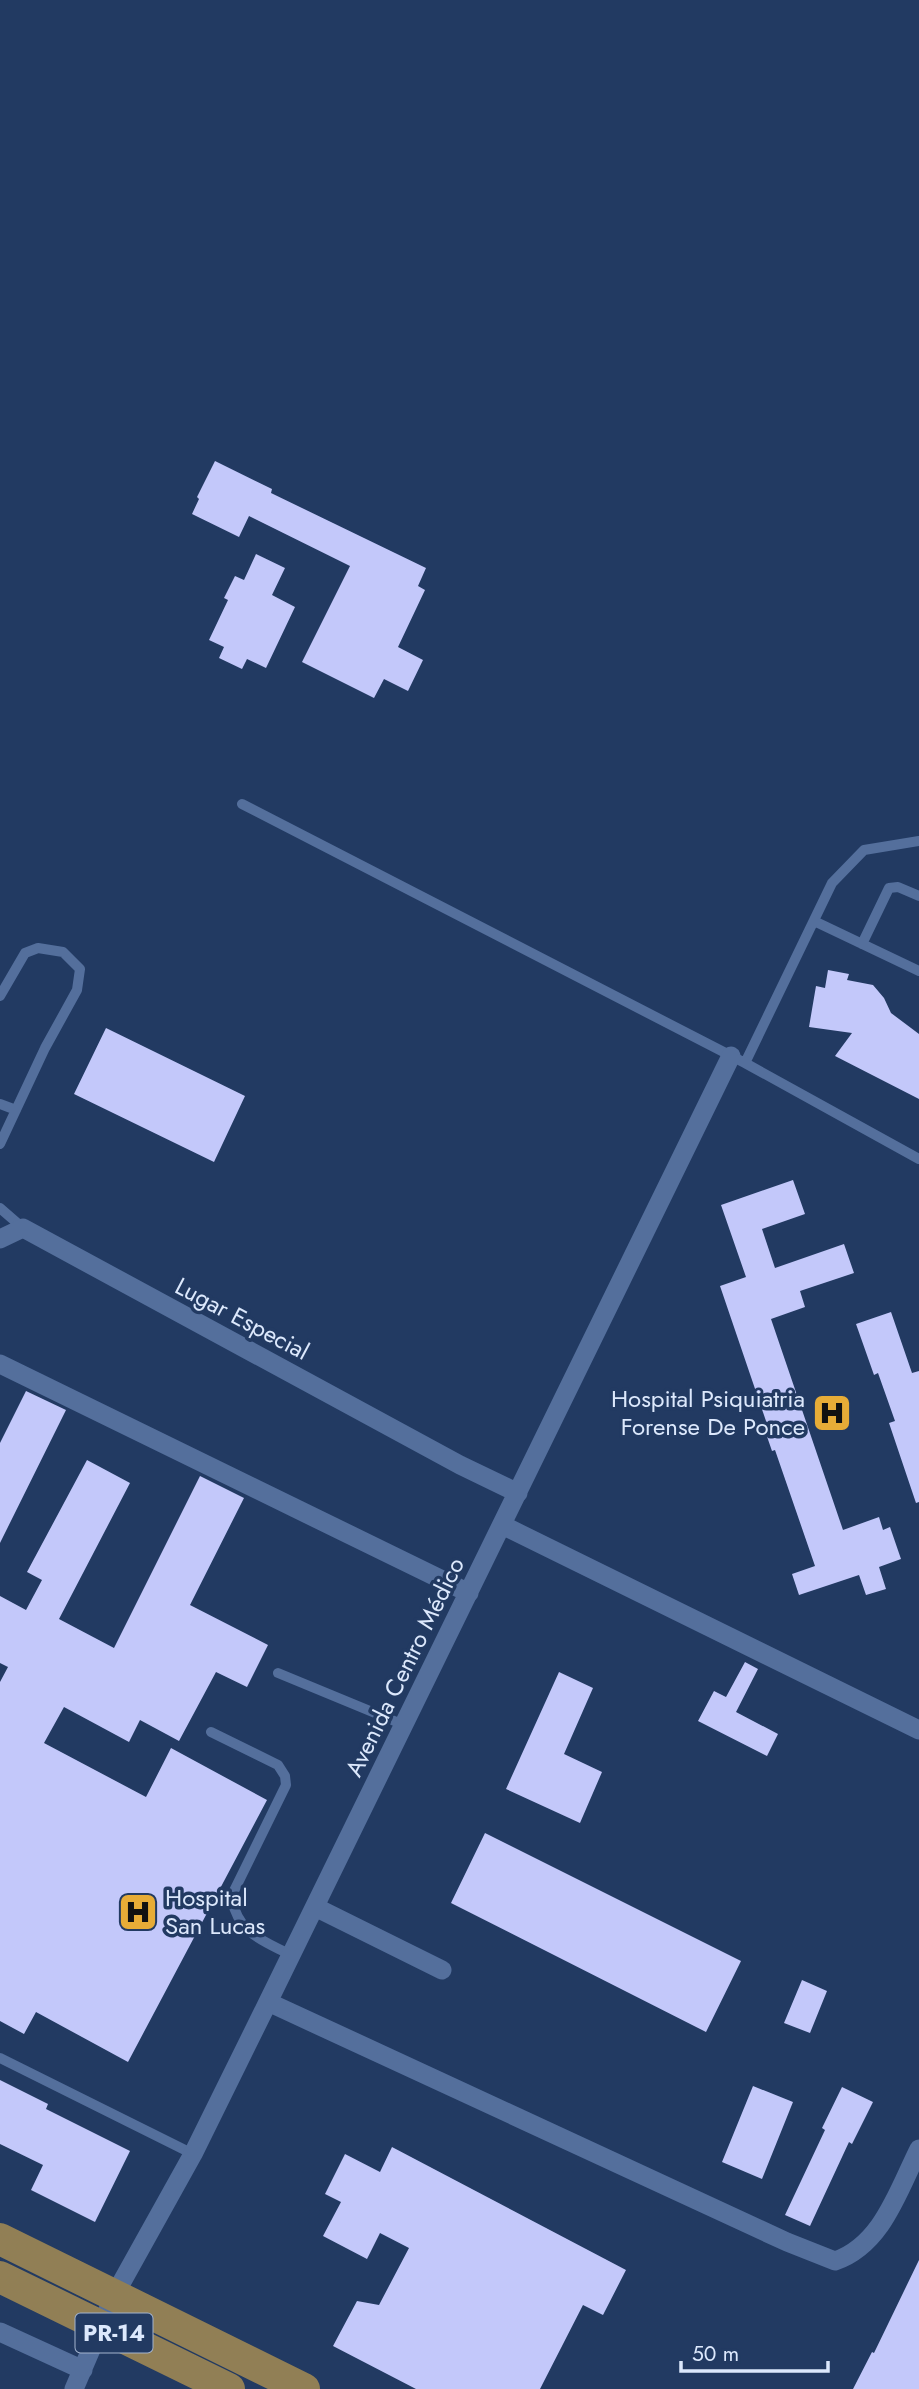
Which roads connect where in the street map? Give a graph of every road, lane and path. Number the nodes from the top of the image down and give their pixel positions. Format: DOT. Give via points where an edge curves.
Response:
graph roads {
  1 [pos="242,804"];
  2 [pos="919,841"];
  3 [pos="919,896"];
  4 [pos="814,921"];
  5 [pos="862,944"];
  6 [pos="919,971"];
  7 [pos="0,996"];
  8 [pos="738,1059"];
  9 [pos="0,1104"];
  10 [pos="16,1110"];
  11 [pos="0,1144"];
  12 [pos="919,1159"];
  13 [pos="0,1209"];
  14 [pos="23,1228"];
  15 [pos="0,1239"];
  16 [pos="0,1364"];
  17 [pos="518,1493"];
  18 [pos="502,1525"];
  19 [pos="469,1594"];
  20 [pos="278,1673"];
  21 [pos="404,1725"];
  22 [pos="919,1730"];
  23 [pos="211,1732"];
  24 [pos="314,1906"];
  25 [pos="291,1955"];
  26 [pos="442,1970"];
  27 [pos="268,2001"];
  28 [pos="0,2058"];
  29 [pos="919,2149"];
  30 [pos="192,2154"];
  31 [pos="0,2239"];
  32 [pos="0,2277"];
  33 [pos="114,2296"];
  34 [pos="102,2327"];
  35 [pos="0,2332"];
  36 [pos="83,2370"];
  37 [pos="74,2389"];
  38 [pos="229,2389"];
  39 [pos="304,2389"];
  1 -- 8 [label="lane"];
  2 -- 4 [label="lane" via="864,850 832,883"];
  3 -- 5 [label="lane" via="889,888"];
  4 -- 5 [label="lane"];
  4 -- 8 [label="lane"];
  5 -- 6 [label="lane"];
  7 -- 10 [label="lane" via="25,953 38,948 63,952 80,969 77,990"];
  8 -- 12 [label="lane"];
  8 -- 17 [label="street, Avenida Centro Médico"];
  9 -- 10 [label="lane"];
  10 -- 11 [label="lane"];
  13 -- 14 [label="lane"];
  14 -- 15 [label="street"];
  14 -- 17 [label="street, Lugar Especial"];
  16 -- 19 [label="street"];
  17 -- 18 [label="street, Avenida Centro Médico"];
  18 -- 19 [label="street, Avenida Centro Médico"];
  18 -- 22 [label="street"];
  19 -- 21 [label="street, Avenida Centro Médico"];
  20 -- 21 [label="lane"];
  21 -- 24 [label="street, Avenida Centro Médico"];
  23 -- 25 [label="lane" via="278,1765 285,1776 286,1785 231,1897 240,1923 251,1934"];
  24 -- 25 [label="street, Avenida Centro Médico"];
  24 -- 26 [label="street"];
  25 -- 27 [label="street, Avenida Centro Médico"];
  27 -- 29 [label="street" via="835,2261 853,2255 878,2231"];
  27 -- 30 [label="street, Avenida Centro Médico"];
  28 -- 30 [label="lane"];
  30 -- 33 [label="street, Avenida Centro Médico"];
  31 -- 33 [label="main road, PR-14"];
  32 -- 34 [label="main road, PR-14"];
  33 -- 34 [label="street, Avenida Centro Médico"];
  33 -- 39 [label="main road, PR-14"];
  34 -- 36 [label="street, Avenida Centro Médico"];
  34 -- 38 [label="main road, PR-14"];
  35 -- 36 [label="street"];
  36 -- 37 [label="street, Avenida Centro Médico"];
}
